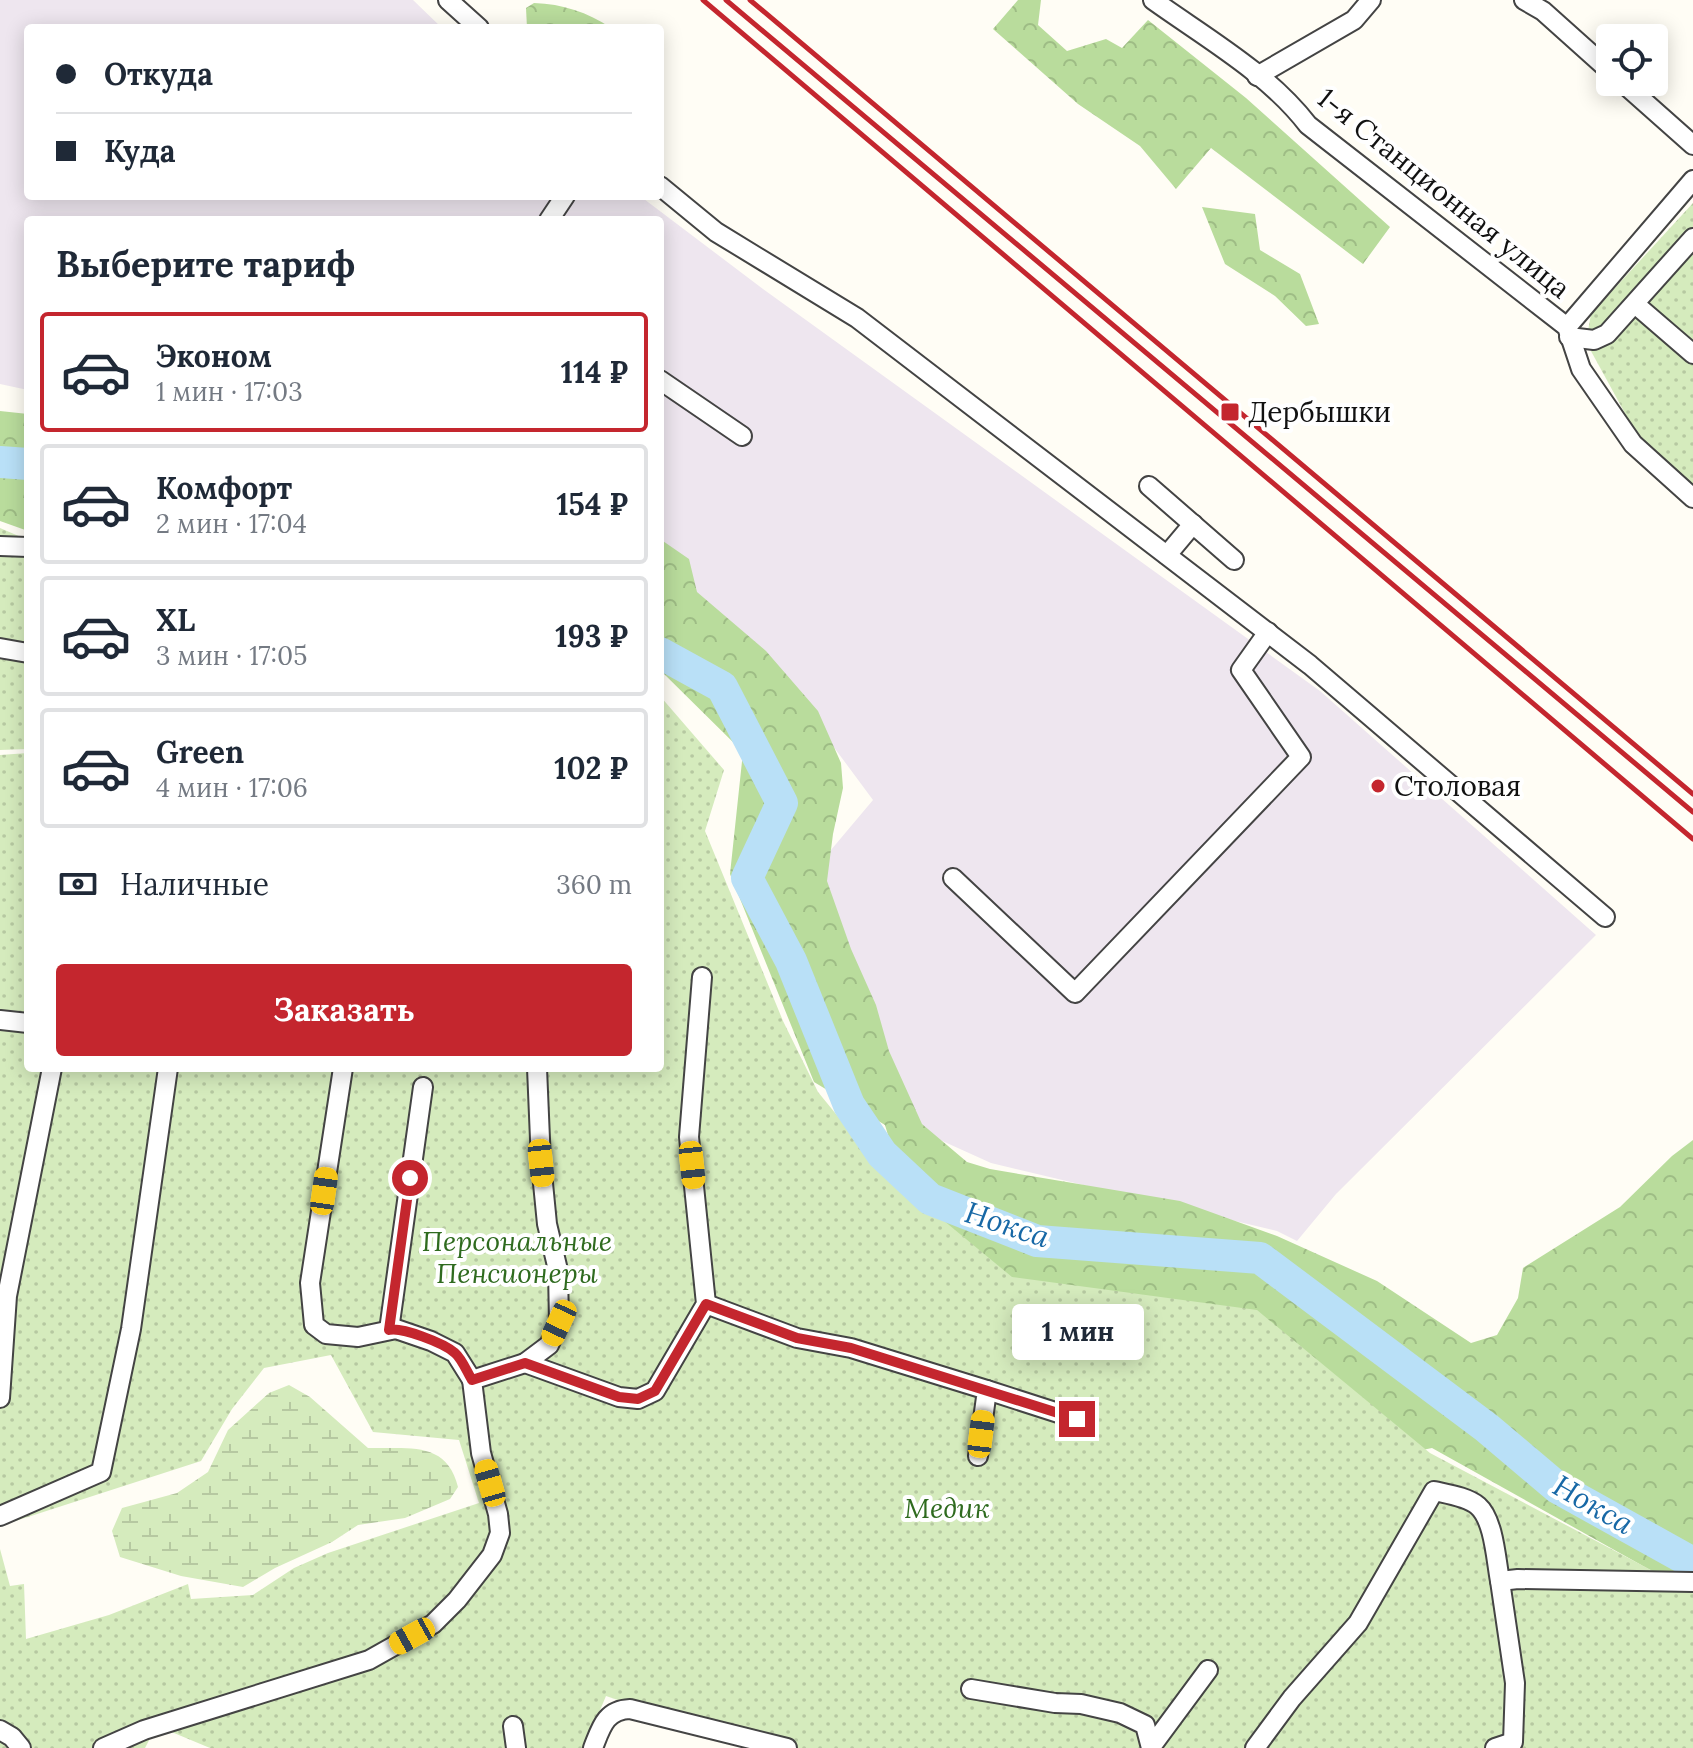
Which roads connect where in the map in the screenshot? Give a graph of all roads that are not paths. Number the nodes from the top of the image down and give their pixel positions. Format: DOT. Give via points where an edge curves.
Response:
graph roads {
  1 [pos="448,0"];
  2 [pos="1153,0"];
  3 [pos="1371,0"];
  4 [pos="1524,0"];
  5 [pos="475,24"];
  6 [pos="1596,58"];
  7 [pos="1257,76"];
  8 [pos="1638,96"];
  9 [pos="1693,145"];
  10 [pos="1693,180"];
  11 [pos="664,189"];
  12 [pos="1693,238"];
  13 [pos="1635,304"];
  14 [pos="1568,332"];
  15 [pos="1693,354"];
  16 [pos="664,383"];
  17 [pos="742,436"];
  18 [pos="1149,486"];
  19 [pos="1693,498"];
  20 [pos="1193,524"];
  21 [pos="0,546"];
  22 [pos="24,547"];
  23 [pos="1167,555"];
  24 [pos="1234,560"];
  25 [pos="1268,632"];
  26 [pos="0,648"];
  27 [pos="24,652"];
  28 [pos="953,878"];
  29 [pos="1605,917"];
  30 [pos="702,977"];
  31 [pos="0,1020"];
  32 [pos="24,1023"];
  33 [pos="51,1072"];
  34 [pos="167,1072"];
  35 [pos="342,1072"];
  36 [pos="537,1072"];
  37 [pos="423,1087"];
  38 [pos="706,1304"];
  39 [pos="389,1330"];
  40 [pos="525,1363"];
  41 [pos="472,1380"];
  42 [pos="987,1390"];
  43 [pos="0,1398"];
  44 [pos="1077,1419"];
  45 [pos="978,1456"];
  46 [pos="0,1516"];
  47 [pos="1500,1581"];
  48 [pos="1693,1582"];
  49 [pos="1208,1670"];
  50 [pos="971,1689"];
  51 [pos="513,1726"];
  52 [pos="0,1730"];
  53 [pos="1151,1747"];
  54 [pos="21,1748"];
  55 [pos="105,1748"];
  56 [pos="516,1748"];
  57 [pos="593,1748"];
  58 [pos="787,1748"];
  59 [pos="1255,1748"];
  60 [pos="1495,1748"];
  1 -- 5 [label="street"];
  2 -- 7 [label="street, 1-я Станционная улица"];
  3 -- 7 [label="street" via="1354,20"];
  4 -- 6 [label="street"];
  7 -- 14 [label="street, 1-я Станционная улица" via="1308,125"];
  8 -- 9 [label="street"];
  10 -- 14 [label="street"];
  11 -- 23 [label="street" via="716,232 857,318"];
  12 -- 13 [label="street"];
  13 -- 14 [label="street" via="1607,334 1594,340"];
  13 -- 15 [label="street"];
  14 -- 19 [label="street, 1-я Станционная улица" via="1581,369 1633,444"];
  16 -- 17 [label="street"];
  18 -- 20 [label="street"];
  20 -- 23 [label="street"];
  20 -- 24 [label="street"];
  21 -- 22 [label="street"];
  23 -- 25 [label="street"];
  25 -- 28 [label="street" via="1241,670 1301,757 1075,993"];
  25 -- 29 [label="street"];
  26 -- 27 [label="street"];
  30 -- 38 [label="street" via="689,1137"];
  31 -- 32 [label="street"];
  33 -- 43 [label="street" via="7,1296"];
  34 -- 46 [label="street" via="131,1329 101,1472"];
  35 -- 39 [label="street" via="310,1283 314,1325 326,1334 358,1337"];
  36 -- 40 [label="street" via="541,1163 558,1270 559,1323 549,1345"];
  37 -- 39 [label="street"];
  38 -- 40 [label="street" via="655,1391 638,1399"];
  38 -- 42 [label="street" via="797,1338 851,1348"];
  39 -- 41 [label="street" via="455,1353"];
  40 -- 41 [label="street"];
  41 -- 55 [label="street" via="481,1453 500,1533 492,1555 457,1600 433,1624 369,1660 144,1730"];
  42 -- 44 [label="street"];
  42 -- 45 [label="street"];
  47 -- 48 [label="street"];
  47 -- 59 [label="street" via="1492,1534 1478,1506 1434,1491 1358,1623"];
  47 -- 60 [label="street" via="1515,1683 1513,1742"];
  49 -- 53 [label="street"];
  50 -- 53 [label="street" via="1120,1713 1145,1725"];
  51 -- 56 [label="street"];
  52 -- 54 [label="street"];
  57 -- 58 [label="street" via="604,1720 630,1709"];
}
